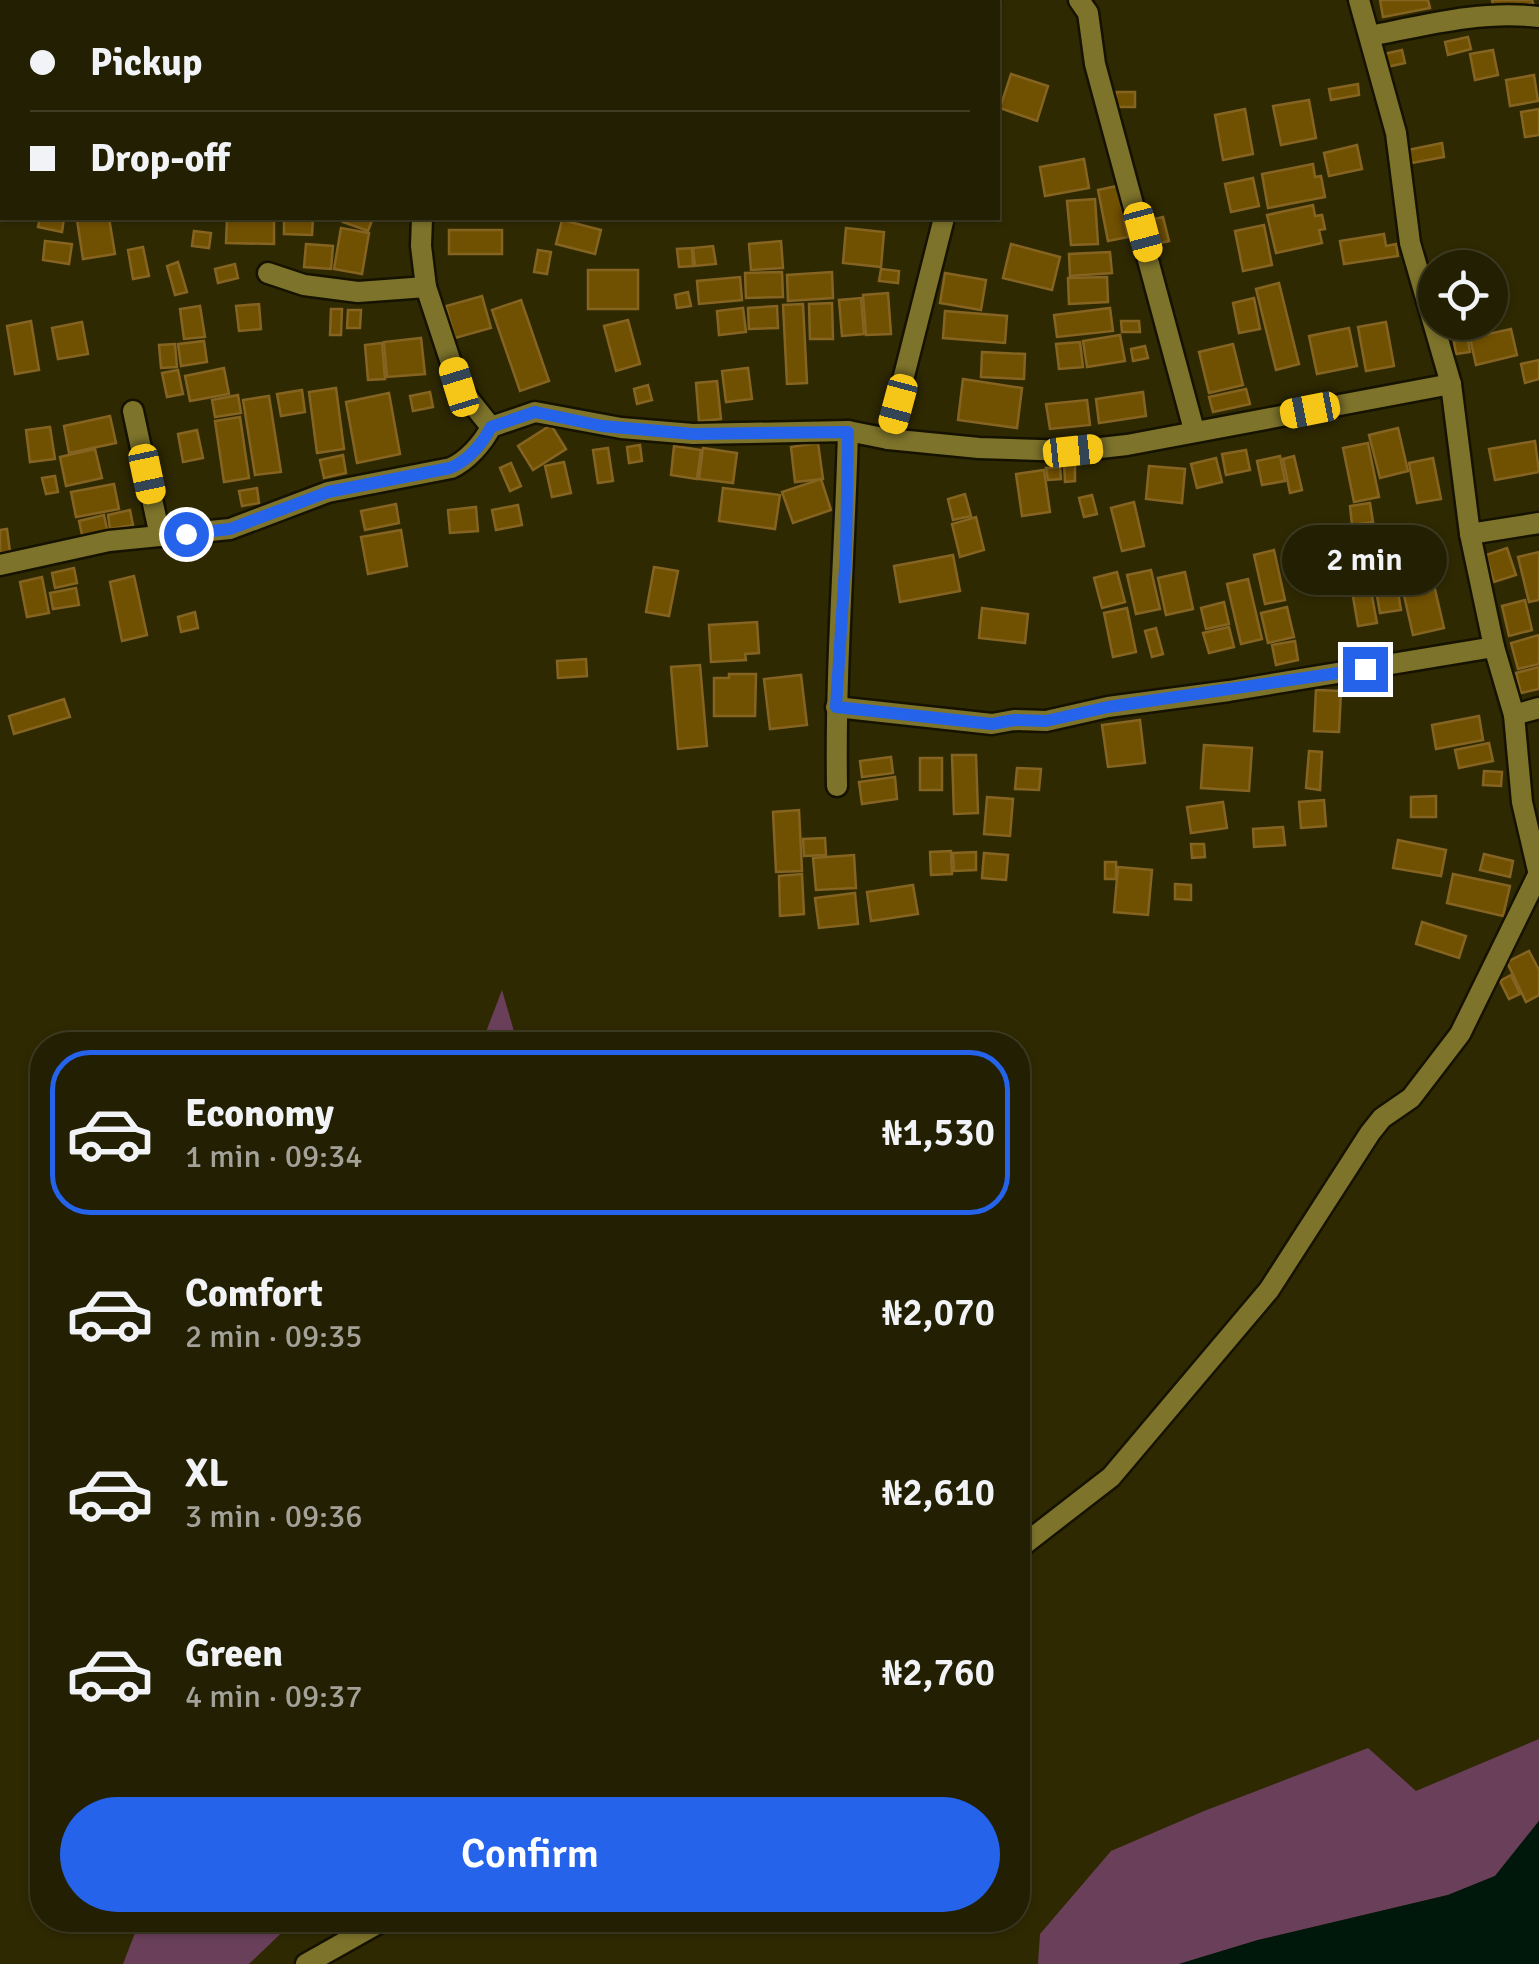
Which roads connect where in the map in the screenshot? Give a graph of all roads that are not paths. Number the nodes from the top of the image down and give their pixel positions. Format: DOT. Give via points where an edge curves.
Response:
graph roads {
  1 [pos="1079,0"];
  2 [pos="1359,0"];
  3 [pos="1539,17"];
  4 [pos="1370,36"];
  5 [pos="422,220"];
  6 [pos="943,220"];
  7 [pos="268,273"];
  8 [pos="426,286"];
  9 [pos="1451,384"];
  10 [pos="134,411"];
  11 [pos="491,427"];
  12 [pos="1194,430"];
  13 [pos="848,432"];
  14 [pos="888,440"];
  15 [pos="1539,523"];
  16 [pos="1470,534"];
  17 [pos="160,536"];
  18 [pos="0,564"];
  19 [pos="1494,646"];
  20 [pos="836,707"];
  21 [pos="1539,708"];
  22 [pos="1514,715"];
  23 [pos="838,786"];
  24 [pos="1539,875"];
  25 [pos="1030,1541"];
  26 [pos="363,1932"];
  27 [pos="306,1964"];
  1 -- 12 [label="street" via="1088,13 1095,64"];
  2 -- 4 [label="street"];
  3 -- 4 [label="street" via="1508,13"];
  4 -- 9 [label="street" via="1396,133 1410,244"];
  5 -- 8 [label="street"];
  6 -- 14 [label="street"];
  7 -- 8 [label="street" via="358,292"];
  8 -- 11 [label="street" via="459,387"];
  9 -- 12 [label="street"];
  9 -- 16 [label="street"];
  10 -- 17 [label="street"];
  11 -- 13 [label="street" via="535,412 693,434"];
  11 -- 17 [label="street" via="464,462 450,468 328,492 230,529"];
  12 -- 14 [label="street" via="1073,451"];
  13 -- 14 [label="street"];
  13 -- 20 [label="street"];
  15 -- 16 [label="street"];
  16 -- 19 [label="street"];
  17 -- 18 [label="street"];
  19 -- 20 [label="street" via="1046,721 992,724"];
  19 -- 22 [label="street"];
  20 -- 23 [label="street"];
  21 -- 22 [label="street"];
  22 -- 24 [label="street" via="1522,802"];
  24 -- 25 [label="street" via="1460,1034 1411,1098 1370,1133 1270,1290 1111,1477"];
  26 -- 27 [label="street"];
}
